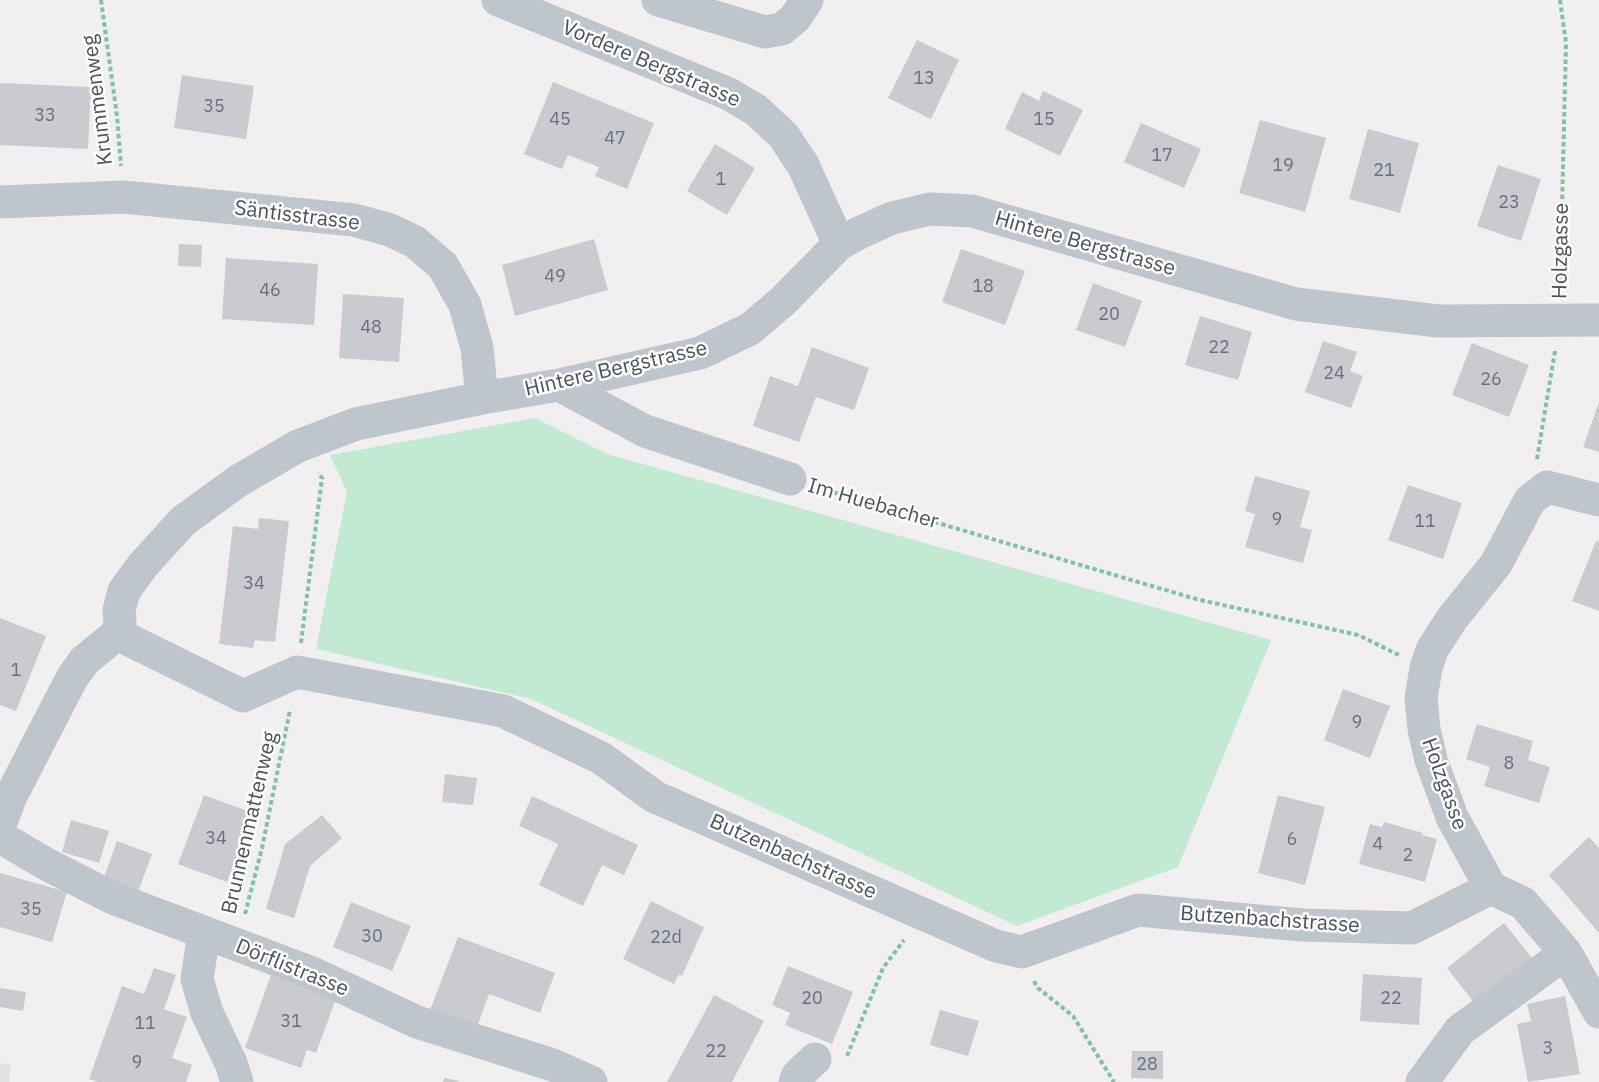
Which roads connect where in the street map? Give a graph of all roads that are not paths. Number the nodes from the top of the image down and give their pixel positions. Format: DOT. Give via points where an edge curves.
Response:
graph roads {
  1 [pos="498,0"];
  2 [pos="658,0"];
  3 [pos="807,0"];
  4 [pos="540,8"];
  5 [pos="0,202"];
  6 [pos="839,244"];
  7 [pos="1599,320"];
  8 [pos="559,385"];
  9 [pos="482,398"];
  10 [pos="790,479"];
  11 [pos="1599,500"];
  12 [pos="117,634"];
  13 [pos="0,825"];
  14 [pos="0,837"];
  15 [pos="1491,888"];
  16 [pos="206,934"];
  17 [pos="1566,953"];
  18 [pos="1599,1011"];
  19 [pos="237,1082"];
  20 [pos="591,1082"];
  21 [pos="1422,1082"];
  1 -- 4 [label="street, Vordere Bergstrasse"];
  2 -- 3 [label="street" via="765,32 789,24"];
  4 -- 6 [label="street, Vordere Bergstrasse" via="756,110 783,135 803,165"];
  5 -- 9 [label="street, Säntisstrasse" via="124,197 354,220 390,230 415,242 443,267 465,305 477,348"];
  6 -- 7 [label="street, Hintere Bergstrasse" via="892,218 930,208 972,211 1296,304 1438,321"];
  6 -- 8 [label="street, Hintere Bergstrasse" via="750,329 700,353"];
  8 -- 9 [label="street, Hintere Bergstrasse"];
  8 -- 10 [label="street, Im Huebacher" via="645,430"];
  9 -- 12 [label="street, Hintere Bergstrasse" via="356,424 298,446 238,481 183,521 142,565 124,591"];
  11 -- 15 [label="street, Holzgasse" via="1547,487 1530,500 1496,564 1451,620 1426,668 1421,698 1431,760 1452,817"];
  12 -- 13 [label="street" via="84,661 72,678"];
  12 -- 15 [label="street, Butzenbachstrasse" via="243,696 297,672 503,711 601,758 655,797 986,941 1022,952 1138,910 1302,926 1412,928"];
  14 -- 16 [label="street, Dörflistrasse" via="112,898"];
  15 -- 17 [label="street" via="1523,903"];
  16 -- 19 [label="street" via="197,979"];
  16 -- 20 [label="street, Dörflistrasse" via="312,973 417,1022 553,1065"];
  17 -- 18 [label="street"];
  17 -- 21 [label="street" via="1460,1030"];
}
